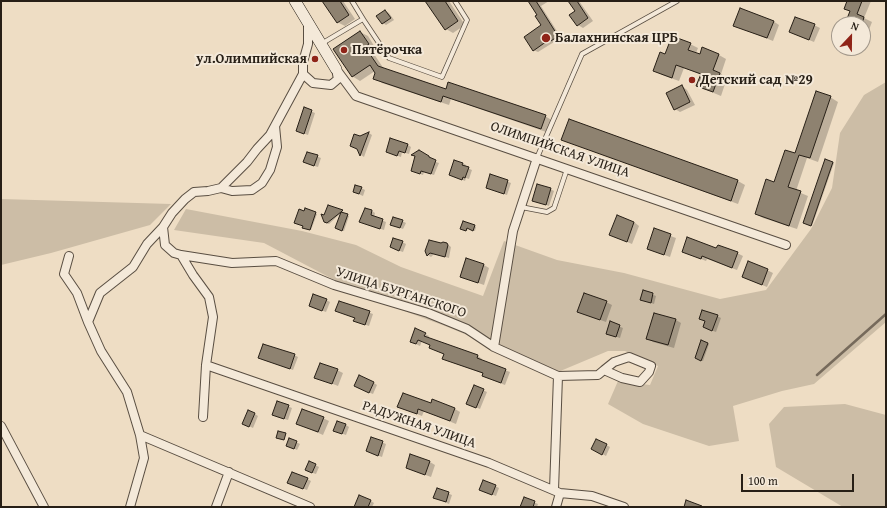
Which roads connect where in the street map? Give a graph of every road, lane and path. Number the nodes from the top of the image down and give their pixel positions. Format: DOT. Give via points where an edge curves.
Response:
graph roads {
  1 [pos="295,1"];
  2 [pos="352,1"];
  3 [pos="455,1"];
  4 [pos="677,1"];
  5 [pos="364,19"];
  6 [pos="308,22"];
  7 [pos="321,44"];
  8 [pos="336,69"];
  9 [pos="303,74"];
  10 [pos="275,126"];
  11 [pos="537,158"];
  12 [pos="567,168"];
  13 [pos="222,188"];
  14 [pos="521,207"];
  15 [pos="163,227"];
  16 [pos="786,245"];
  17 [pos="181,255"];
  18 [pos="69,256"];
  19 [pos="88,322"];
  20 [pos="494,347"];
  21 [pos="206,365"];
  22 [pos="604,370"];
  23 [pos="558,376"];
  24 [pos="203,417"];
  25 [pos="1,426"];
  26 [pos="140,435"];
  27 [pos="229,472"];
  28 [pos="557,492"];
  29 [pos="308,506"];
  30 [pos="44,507"];
  31 [pos="130,507"];
  32 [pos="216,507"];
  33 [pos="556,507"];
  34 [pos="624,507"];
  1 -- 6 [label="street, ОЛИМПИЙСКАЯ УЛИЦА"];
  2 -- 5 [label="lane"];
  3 -- 5 [label="lane" via="467,20 442,77 389,58"];
  4 -- 11 [label="lane" via="582,54"];
  5 -- 7 [label="lane"];
  6 -- 7 [label="street, ОЛИМПИЙСКАЯ УЛИЦА"];
  6 -- 9 [label="street" via="308,44"];
  7 -- 8 [label="street, ОЛИМПИЙСКАЯ УЛИЦА"];
  8 -- 9 [label="street" via="338,79 331,86 313,83"];
  8 -- 11 [label="street, ОЛИМПИЙСКАЯ УЛИЦА" via="356,96"];
  9 -- 10 [label="street"];
  10 -- 13 [label="street" via="247,162"];
  10 -- 13 [label="street" via="277,146 270,170 262,183 252,190 232,191"];
  11 -- 12 [label="street, ОЛИМПИЙСКАЯ УЛИЦА"];
  11 -- 14 [label="street"];
  12 -- 14 [label="lane" via="554,208 547,212"];
  12 -- 16 [label="street, ОЛИМПИЙСКАЯ УЛИЦА"];
  13 -- 15 [label="street" via="194,192 172,213"];
  14 -- 20 [label="street" via="513,232"];
  15 -- 17 [label="street" via="165,245 174,253"];
  15 -- 19 [label="street" via="147,244 133,267 100,293"];
  17 -- 20 [label="street, УЛИЦА БУРГАНСКОГО" via="232,263 276,261 334,285 428,313 461,326"];
  17 -- 21 [label="street" via="209,296 213,317"];
  18 -- 19 [label="street" via="64,274 77,293"];
  19 -- 26 [label="street" via="101,351 127,392"];
  20 -- 23 [label="street, УЛИЦА БУРГАНСКОГО"];
  21 -- 24 [label="street"];
  21 -- 28 [label="street, РАДУЖНАЯ УЛИЦА" via="489,463"];
  22 -- 22 [label="street, УЛИЦА БУРГАНСКОГО" via="640,382 651,366 630,357 614,362"];
  22 -- 23 [label="street, УЛИЦА БУРГАНСКОГО" via="598,375"];
  23 -- 28 [label="street"];
  25 -- 30 [label="street"];
  26 -- 27 [label="street"];
  26 -- 31 [label="street" via="144,458"];
  27 -- 29 [label="street"];
  27 -- 32 [label="street"];
  28 -- 33 [label="street"];
  28 -- 34 [label="street, РАДУЖНАЯ УЛИЦА" via="592,496"];
}
